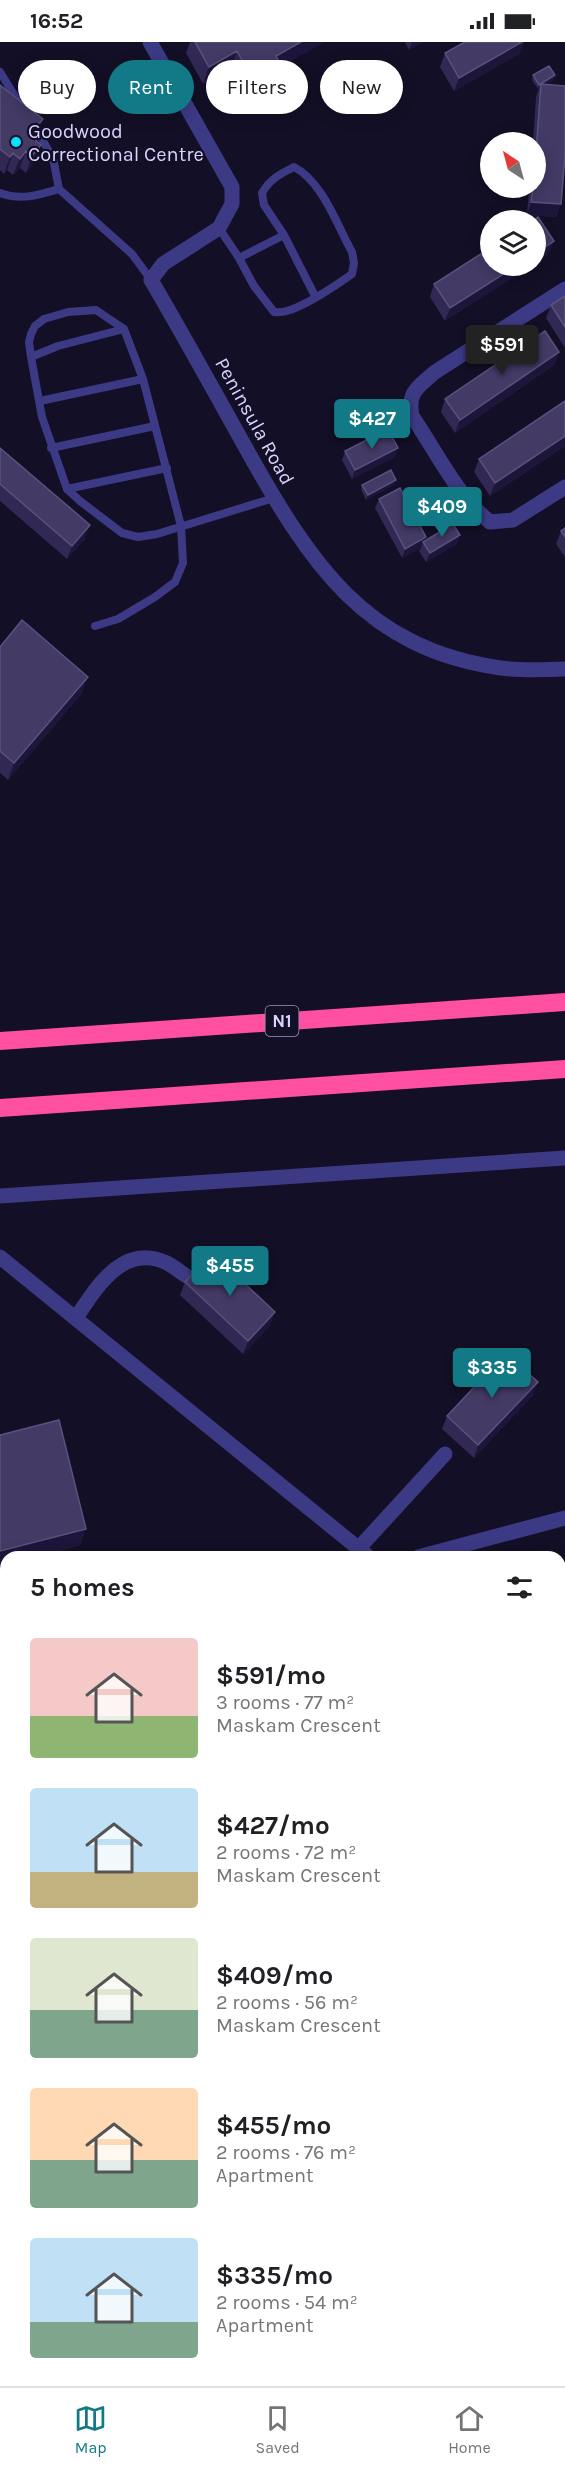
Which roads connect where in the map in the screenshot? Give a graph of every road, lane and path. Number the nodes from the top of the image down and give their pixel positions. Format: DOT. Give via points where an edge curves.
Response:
graph roads {
  1 [pos="150,42"];
  2 [pos="0,72"];
  3 [pos="59,189"];
  4 [pos="0,193"];
  5 [pos="219,228"];
  6 [pos="284,236"];
  7 [pos="240,258"];
  8 [pos="151,280"];
  9 [pos="565,289"];
  10 [pos="315,297"];
  11 [pos="124,328"];
  12 [pos="31,357"];
  13 [pos="143,379"];
  14 [pos="40,401"];
  15 [pos="155,426"];
  16 [pos="51,448"];
  17 [pos="167,468"];
  18 [pos="565,487"];
  19 [pos="67,489"];
  20 [pos="274,498"];
  21 [pos="181,526"];
  22 [pos="95,626"];
  23 [pos="565,669"];
  24 [pos="565,1002"];
  25 [pos="0,1041"];
  26 [pos="565,1069"];
  27 [pos="0,1108"];
  28 [pos="565,1158"];
  29 [pos="0,1196"];
  30 [pos="0,1257"];
  31 [pos="190,1278"];
  32 [pos="76,1318"];
  33 [pos="445,1454"];
  34 [pos="565,1518"];
  35 [pos="362,1551"];
  36 [pos="366,1551"];
  37 [pos="441,1551"];
  1 -- 5 [label="street" via="232,186 232,204"];
  2 -- 3 [label="lane" via="48,147"];
  3 -- 4 [label="lane" via="33,197"];
  3 -- 8 [label="lane, Peninsula Road" via="132,254"];
  5 -- 7 [label="lane"];
  5 -- 8 [label="street" via="164,264"];
  6 -- 7 [label="lane"];
  6 -- 10 [label="lane"];
  6 -- 10 [label="lane" via="264,205 262,193 267,183 294,167 315,183 352,252 354,263 352,273"];
  7 -- 10 [label="lane" via="254,286 274,312 289,311"];
  8 -- 20 [label="street, Peninsula Road"];
  9 -- 18 [label="street" via="435,372 415,389 410,404 412,416 462,493 490,522 513,520"];
  11 -- 12 [label="lane"];
  11 -- 12 [label="lane" via="96,310 60,314 35,326 29,342"];
  11 -- 13 [label="lane"];
  12 -- 14 [label="lane"];
  13 -- 14 [label="lane"];
  13 -- 15 [label="lane"];
  14 -- 16 [label="lane"];
  15 -- 16 [label="lane"];
  15 -- 17 [label="lane"];
  16 -- 19 [label="lane"];
  17 -- 19 [label="lane"];
  17 -- 21 [label="lane"];
  19 -- 21 [label="lane" via="122,533 138,537"];
  20 -- 21 [label="lane"];
  20 -- 23 [label="street, Peninsula Road" via="325,573 363,609 413,642 458,660 503,669"];
  21 -- 22 [label="lane" via="183,562 175,582 118,619"];
  24 -- 25 [label="highway, N1"];
  26 -- 27 [label="highway"];
  28 -- 29 [label="street"];
  30 -- 32 [label="street"];
  31 -- 32 [label="street" via="165,1262 130,1260 112,1270"];
  32 -- 35 [label="street"];
  33 -- 36 [label="street"];
  34 -- 37 [label="street"];
}
